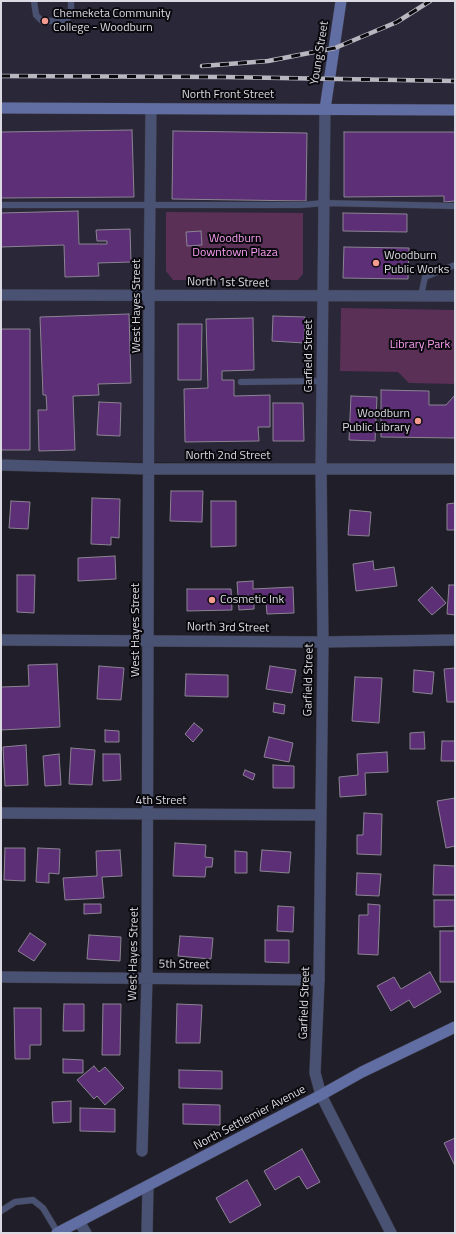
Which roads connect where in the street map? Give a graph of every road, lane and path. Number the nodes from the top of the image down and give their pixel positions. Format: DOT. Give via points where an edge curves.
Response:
graph roads {
  1 [pos="34,1"];
  2 [pos="71,1"];
  3 [pos="341,1"];
  4 [pos="1,108"];
  5 [pos="151,108"];
  6 [pos="325,109"];
  7 [pos="455,110"];
  8 [pos="324,203"];
  9 [pos="1,205"];
  10 [pos="151,205"];
  11 [pos="455,206"];
  12 [pos="455,264"];
  13 [pos="1,295"];
  14 [pos="149,295"];
  15 [pos="322,296"];
  16 [pos="421,296"];
  17 [pos="455,296"];
  18 [pos="322,381"];
  19 [pos="241,382"];
  20 [pos="1,465"];
  21 [pos="150,469"];
  22 [pos="321,469"];
  23 [pos="455,469"];
  24 [pos="1,640"];
  25 [pos="148,640"];
  26 [pos="455,640"];
  27 [pos="323,642"];
  28 [pos="1,813"];
  29 [pos="148,814"];
  30 [pos="320,815"];
  31 [pos="1,977"];
  32 [pos="147,978"];
  33 [pos="319,980"];
  34 [pos="455,1027"];
  35 [pos="321,1095"];
  36 [pos="142,1151"];
  37 [pos="148,1186"];
  38 [pos="1,1211"];
  39 [pos="79,1222"];
  40 [pos="58,1233"];
  41 [pos="86,1233"];
  42 [pos="147,1233"];
  43 [pos="391,1233"];
  1 -- 2 [label="lane" via="36,15 42,21 62,21 71,14"];
  3 -- 6 [label="main road, Young Street"];
  4 -- 5 [label="main road, North Front Street"];
  5 -- 6 [label="main road, North Front Street"];
  5 -- 10 [label="street, West Hayes Street"];
  6 -- 7 [label="main road, North Front Street"];
  6 -- 8 [label="street, Garfield Street"];
  8 -- 10 [label="lane"];
  8 -- 11 [label="lane"];
  8 -- 15 [label="street, Garfield Street"];
  9 -- 10 [label="lane"];
  10 -- 14 [label="street, West Hayes Street"];
  12 -- 16 [label="lane" via="425,277"];
  13 -- 14 [label="street, North 1st Street"];
  14 -- 15 [label="street, North 1st Street"];
  14 -- 21 [label="street, West Hayes Street"];
  15 -- 16 [label="street, North 1st Street"];
  15 -- 18 [label="street, Garfield Street"];
  16 -- 17 [label="street, North 1st Street"];
  18 -- 19 [label="lane"];
  18 -- 22 [label="street, Garfield Street"];
  20 -- 21 [label="street, North 2nd Street"];
  21 -- 22 [label="street, North 2nd Street"];
  21 -- 25 [label="street, West Hayes Street"];
  22 -- 23 [label="street, North 2nd Street"];
  22 -- 27 [label="street, Garfield Street"];
  24 -- 25 [label="street, North 3rd Street"];
  25 -- 27 [label="street, North 3rd Street"];
  25 -- 29 [label="street, West Hayes Street"];
  26 -- 27 [label="street, North 3rd Street"];
  27 -- 30 [label="street, Garfield Street"];
  28 -- 29 [label="street, 4th Street"];
  29 -- 30 [label="street, 4th Street"];
  29 -- 32 [label="street, West Hayes Street"];
  30 -- 33 [label="street, Garfield Street"];
  31 -- 32 [label="street, 5th Street"];
  32 -- 33 [label="street, 5th Street"];
  32 -- 36 [label="street, West Hayes Street"];
  33 -- 35 [label="street, Garfield Street" via="316,1073"];
  34 -- 35 [label="main road, North Settlemier Avenue"];
  35 -- 37 [label="main road, North Settlemier Avenue"];
  35 -- 43 [label="street, Garfield Street"];
  37 -- 39 [label="main road, North Settlemier Avenue"];
  37 -- 42 [label="street"];
  38 -- 40 [label="lane" via="16,1202 33,1200 43,1208"];
  39 -- 40 [label="main road, North Settlemier Avenue"];
  39 -- 41 [label="street"];
}
